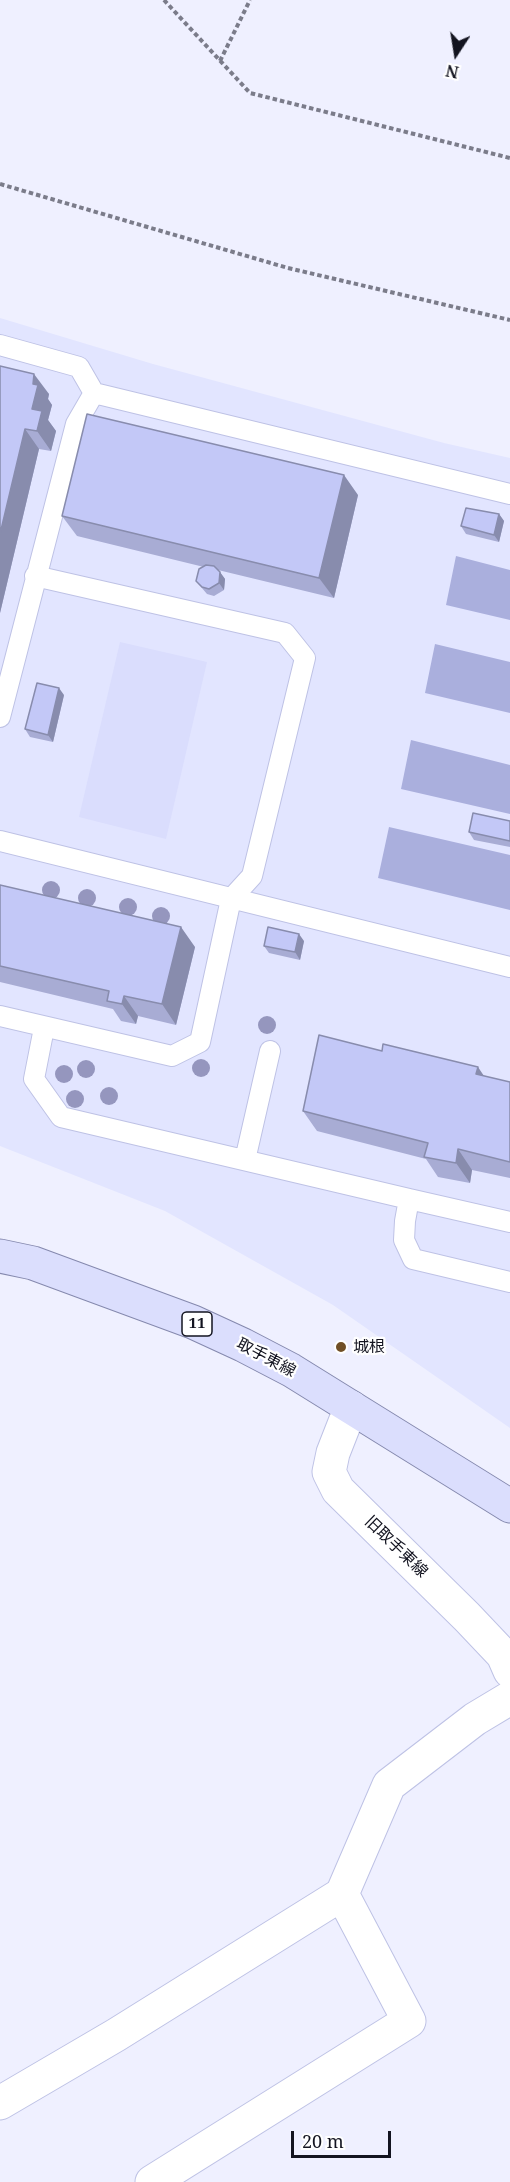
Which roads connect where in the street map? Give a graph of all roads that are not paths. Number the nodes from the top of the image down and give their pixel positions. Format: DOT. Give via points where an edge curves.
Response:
graph roads {
  1 [pos="0,345"];
  2 [pos="94,393"];
  3 [pos="510,494"];
  4 [pos="35,576"];
  5 [pos="0,717"];
  6 [pos="0,841"];
  7 [pos="231,899"];
  8 [pos="510,967"];
  9 [pos="0,1016"];
  10 [pos="44,1028"];
  11 [pos="270,1051"];
  12 [pos="244,1160"];
  13 [pos="409,1199"];
  14 [pos="510,1222"];
  15 [pos="0,1256"];
  16 [pos="510,1282"];
  17 [pos="351,1407"];
  18 [pos="510,1506"];
  19 [pos="510,1671"];
  20 [pos="510,1698"];
  21 [pos="342,1894"];
  22 [pos="0,2103"];
  23 [pos="167,2179"];
  1 -- 2 [label="lane" via="79,368"];
  2 -- 3 [label="lane"];
  2 -- 4 [label="lane" via="76,424"];
  4 -- 5 [label="lane"];
  4 -- 7 [label="lane" via="285,633 305,658 252,876"];
  6 -- 7 [label="lane"];
  7 -- 8 [label="lane"];
  7 -- 10 [label="lane" via="200,1042 172,1056"];
  9 -- 10 [label="lane"];
  10 -- 12 [label="lane" via="34,1079 62,1117"];
  11 -- 12 [label="lane"];
  12 -- 13 [label="lane"];
  13 -- 14 [label="lane"];
  13 -- 16 [label="lane" via="405,1240 413,1259"];
  15 -- 17 [label="main road, 取手東線 / 11" via="33,1263 193,1322 262,1355"];
  17 -- 18 [label="main road, 取手東線 / 11"];
  17 -- 19 [label="street, 旧取手東線" via="329,1472 338,1490 467,1617 503,1655"];
  20 -- 21 [label="street" via="475,1719 389,1785"];
  21 -- 22 [label="street"];
  21 -- 23 [label="street" via="409,2021"];
}
